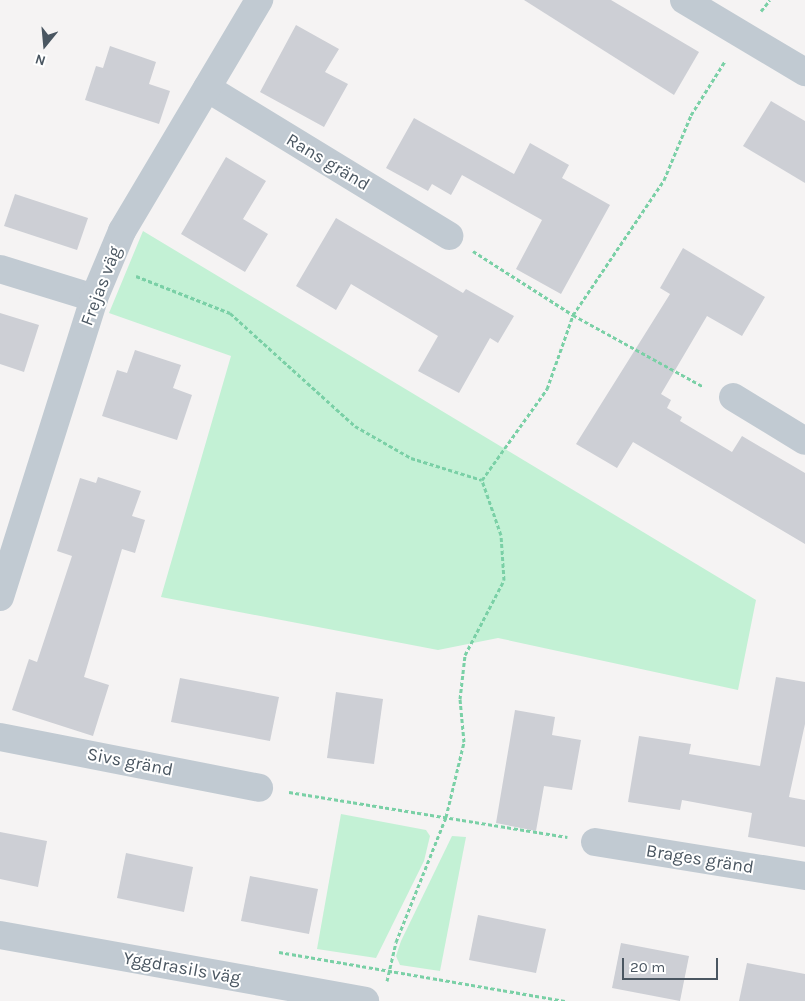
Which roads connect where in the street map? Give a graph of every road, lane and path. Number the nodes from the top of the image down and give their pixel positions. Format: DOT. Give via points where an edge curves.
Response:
graph roads {
  1 [pos="259,0"];
  2 [pos="684,0"];
  3 [pos="770,0"];
  4 [pos="742,34"];
  5 [pos="805,72"];
  6 [pos="207,88"];
  7 [pos="449,236"];
  8 [pos="109,265"];
  9 [pos="0,269"];
  10 [pos="94,298"];
  11 [pos="573,315"];
  12 [pos="733,397"];
  13 [pos="805,441"];
  14 [pos="482,480"];
  15 [pos="0,597"];
  16 [pos="0,737"];
  17 [pos="259,788"];
  18 [pos="446,818"];
  19 [pos="595,842"];
  20 [pos="805,876"];
  21 [pos="0,935"];
  22 [pos="272,950"];
  23 [pos="389,971"];
  24 [pos="375,993"];
  25 [pos="565,1001"];
  1 -- 6 [label="street, Frejas väg"];
  2 -- 4 [label="street"];
  3 -- 4 [label="path"];
  4 -- 5 [label="street"];
  4 -- 11 [label="path" via="691,115 664,180"];
  6 -- 7 [label="street, Rans gränd"];
  6 -- 8 [label="street, Frejas väg" via="122,231"];
  7 -- 11 [label="path"];
  8 -- 10 [label="street, Frejas väg"];
  8 -- 14 [label="path" via="230,313 354,426 411,458"];
  9 -- 10 [label="street"];
  10 -- 15 [label="street, Frejas väg"];
  11 -- 12 [label="path" via="688,382"];
  11 -- 14 [label="path" via="547,389"];
  12 -- 13 [label="street"];
  14 -- 18 [label="path" via="501,535 504,580 464,655 460,699 464,742"];
  16 -- 17 [label="street, Sivs gränd"];
  17 -- 18 [label="path"];
  18 -- 19 [label="path"];
  18 -- 23 [label="path" via="396,942"];
  19 -- 20 [label="street, Brages gränd"];
  21 -- 24 [label="street, Yggdrasils väg"];
  22 -- 23 [label="path"];
  23 -- 24 [label="path"];
  23 -- 25 [label="path"];
}
